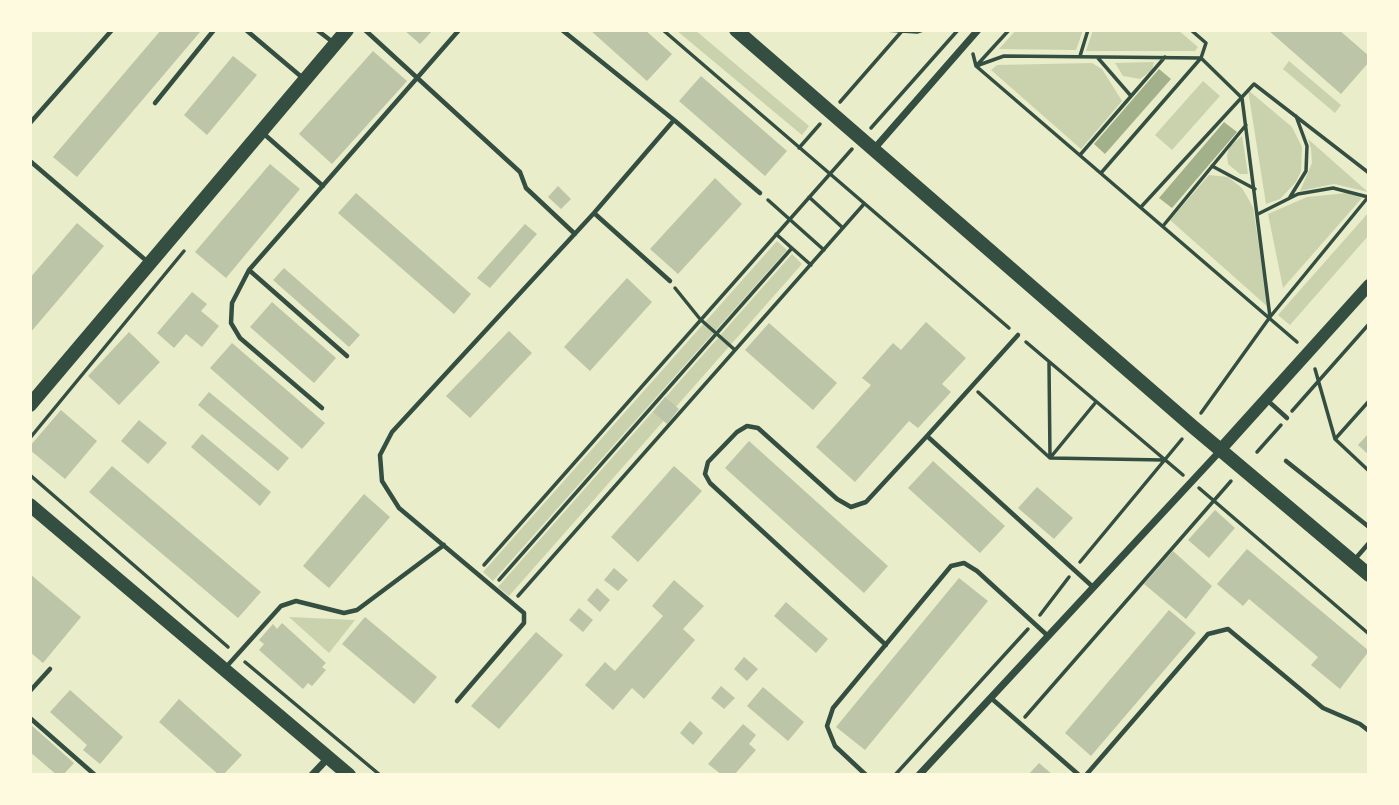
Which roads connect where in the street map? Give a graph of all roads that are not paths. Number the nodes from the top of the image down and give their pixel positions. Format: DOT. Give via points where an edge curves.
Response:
graph roads {
  1 [pos="112,30"];
  2 [pos="214,30"];
  3 [pos="246,30"];
  4 [pos="317,30"];
  5 [pos="347,30"];
  6 [pos="365,30"];
  7 [pos="459,30"];
  8 [pos="562,30"];
  9 [pos="736,30"];
  10 [pos="978,30"];
  11 [pos="335,44"];
  12 [pos="417,78"];
  13 [pos="304,80"];
  14 [pos="155,103"];
  15 [pos="674,120"];
  16 [pos="30,124"];
  17 [pos="261,131"];
  18 [pos="874,149"];
  19 [pos="30,161"];
  20 [pos="323,186"];
  21 [pos="760,193"];
  22 [pos="594,214"];
  23 [pos="575,234"];
  24 [pos="149,263"];
  25 [pos="249,270"];
  26 [pos="670,281"];
  27 [pos="1369,285"];
  28 [pos="1017,335"];
  29 [pos="347,356"];
  30 [pos="1267,399"];
  31 [pos="30,405"];
  32 [pos="322,408"];
  33 [pos="1287,418"];
  34 [pos="927,436"];
  35 [pos="1222,449"];
  36 [pos="1286,461"];
  37 [pos="30,505"];
  38 [pos="1369,527"];
  39 [pos="1369,543"];
  40 [pos="444,545"];
  41 [pos="1353,562"];
  42 [pos="1369,575"];
  43 [pos="1093,588"];
  44 [pos="1048,637"];
  45 [pos="886,645"];
  46 [pos="50,668"];
  47 [pos="224,669"];
  48 [pos="30,691"];
  49 [pos="991,698"];
  50 [pos="457,701"];
  51 [pos="30,718"];
  52 [pos="1369,731"];
  53 [pos="328,758"];
  54 [pos="95,775"];
  55 [pos="312,775"];
  56 [pos="349,775"];
  57 [pos="866,775"];
  58 [pos="919,775"];
  59 [pos="1079,775"];
  60 [pos="1086,775"];
  1 -- 16 [label="lane"];
  2 -- 14 [label="lane"];
  3 -- 13 [label="lane"];
  4 -- 11 [label="lane"];
  5 -- 11 [label="main road"];
  6 -- 12 [label="lane"];
  7 -- 12 [label="lane"];
  8 -- 15 [label="lane"];
  9 -- 18 [label="main road"];
  10 -- 18 [label="street"];
  11 -- 13 [label="main road"];
  12 -- 20 [label="lane"];
  12 -- 23 [label="lane" via="520,172 526,188"];
  13 -- 17 [label="main road"];
  15 -- 21 [label="lane"];
  15 -- 22 [label="lane"];
  17 -- 20 [label="lane"];
  17 -- 24 [label="main road"];
  18 -- 35 [label="main road"];
  19 -- 24 [label="lane"];
  20 -- 25 [label="lane"];
  22 -- 23 [label="lane"];
  22 -- 26 [label="lane"];
  23 -- 40 [label="lane" via="392,432 380,455 382,481 399,508"];
  24 -- 31 [label="main road"];
  25 -- 29 [label="lane"];
  25 -- 32 [label="lane" via="232,303 231,323 240,338"];
  27 -- 30 [label="street"];
  28 -- 34 [label="lane"];
  30 -- 33 [label="lane"];
  30 -- 35 [label="street"];
  34 -- 43 [label="lane"];
  34 -- 45 [label="lane" via="866,502 851,507 758,428 747,426 737,432 708,462 705,474"];
  35 -- 41 [label="main road"];
  35 -- 43 [label="street"];
  36 -- 38 [label="lane"];
  37 -- 47 [label="main road"];
  39 -- 41 [label="lane"];
  40 -- 47 [label="lane" via="357,610 344,612 296,601 281,606"];
  40 -- 50 [label="lane" via="524,613 524,623"];
  41 -- 42 [label="main road"];
  43 -- 44 [label="street"];
  44 -- 45 [label="lane" via="964,563 951,566"];
  44 -- 49 [label="street"];
  45 -- 57 [label="lane" via="833,708 827,726 835,746"];
  46 -- 48 [label="lane"];
  47 -- 53 [label="main road"];
  49 -- 58 [label="street"];
  49 -- 59 [label="lane"];
  51 -- 54 [label="lane"];
  52 -- 60 [label="lane" via="1323,708 1228,629 1208,634"];
  53 -- 55 [label="street"];
  53 -- 56 [label="main road"];
}
